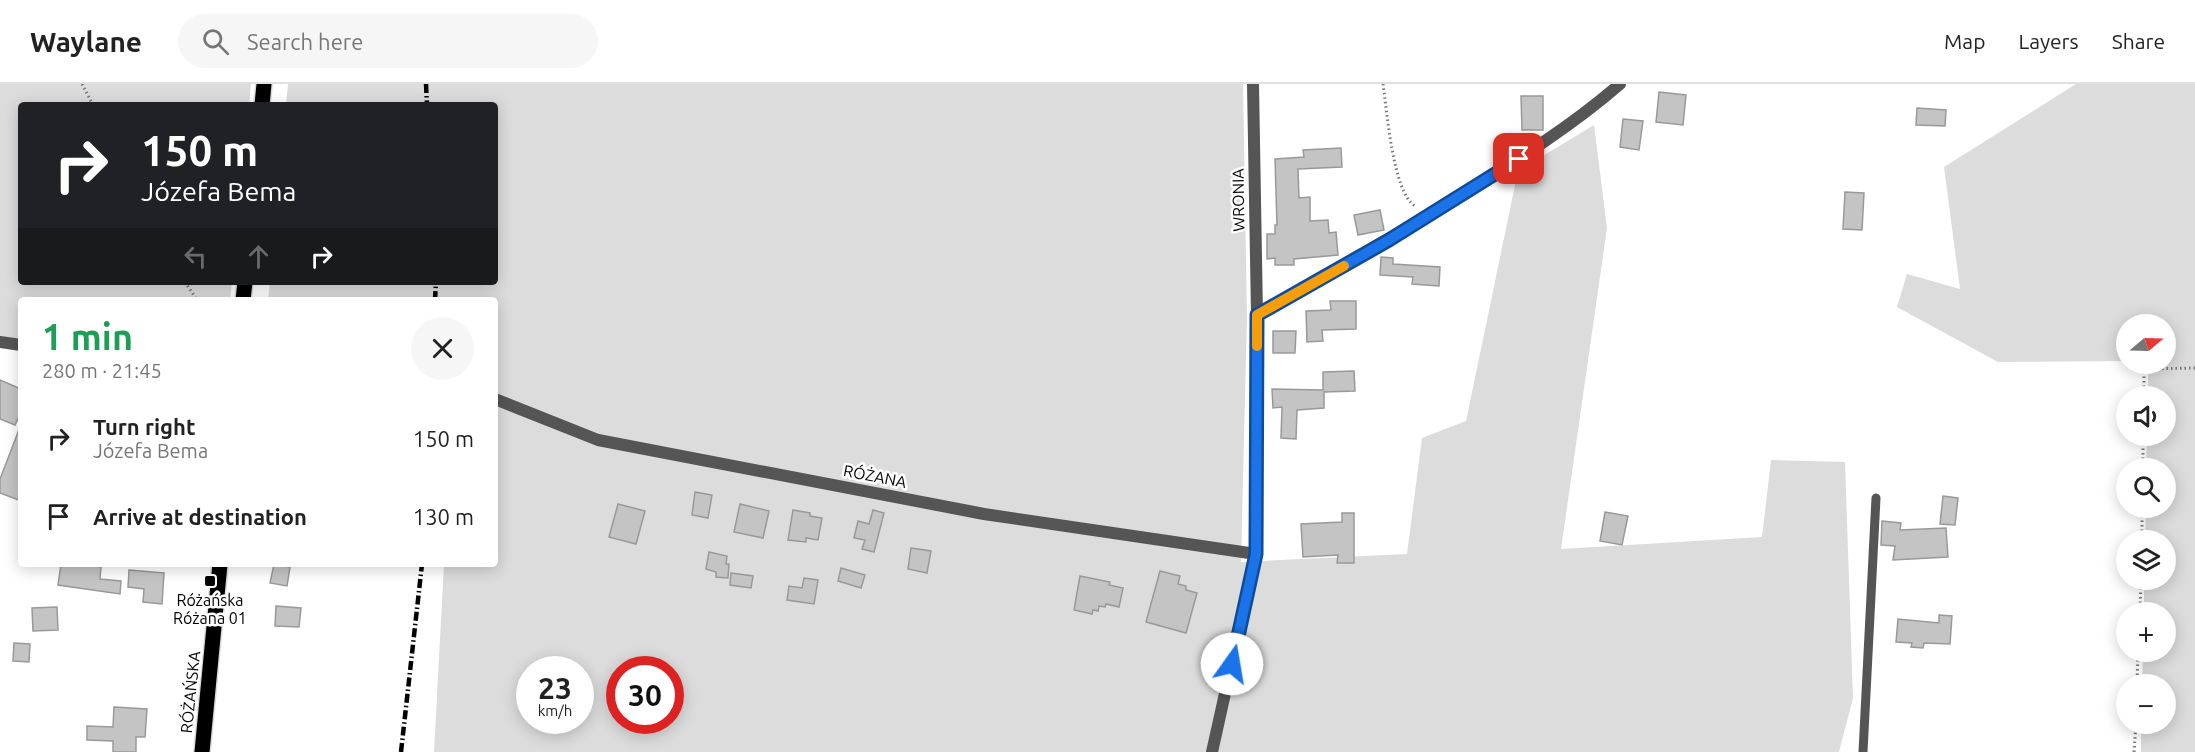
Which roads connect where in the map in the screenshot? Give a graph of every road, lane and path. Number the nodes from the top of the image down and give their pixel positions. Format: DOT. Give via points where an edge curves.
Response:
graph roads {
  1 [pos="82,84"];
  2 [pos="264,84"];
  3 [pos="1253,84"];
  4 [pos="1383,84"];
  5 [pos="1620,84"];
  6 [pos="91,102"];
  7 [pos="262,102"];
  8 [pos="1430,214"];
  9 [pos="1257,315"];
  10 [pos="0,342"];
  11 [pos="18,345"];
  12 [pos="2195,368"];
  13 [pos="2144,386"];
  14 [pos="498,400"];
  15 [pos="1876,498"];
  16 [pos="1256,554"];
  17 [pos="220,567"];
  18 [pos="2135,734"];
  19 [pos="202,752"];
  20 [pos="1212,752"];
  21 [pos="1863,752"];
  22 [pos="2134,752"];
  1 -- 6 [label="path"];
  2 -- 7 [label="main road"];
  3 -- 9 [label="street, WRONIA"];
  4 -- 8 [label="path" via="1396,174 1409,203"];
  5 -- 8 [label="street" via="1528,152"];
  8 -- 9 [label="street"];
  9 -- 16 [label="street, WRONIA"];
  10 -- 11 [label="street"];
  12 -- 13 [label="path" via="2144,369"];
  14 -- 16 [label="street, RÓŻANA" via="598,440 984,514"];
  15 -- 21 [label="lane"];
  16 -- 20 [label="street, WRONIA"];
  17 -- 19 [label="main road, RÓŻAŃSKA"];
  18 -- 22 [label="path"];
}
